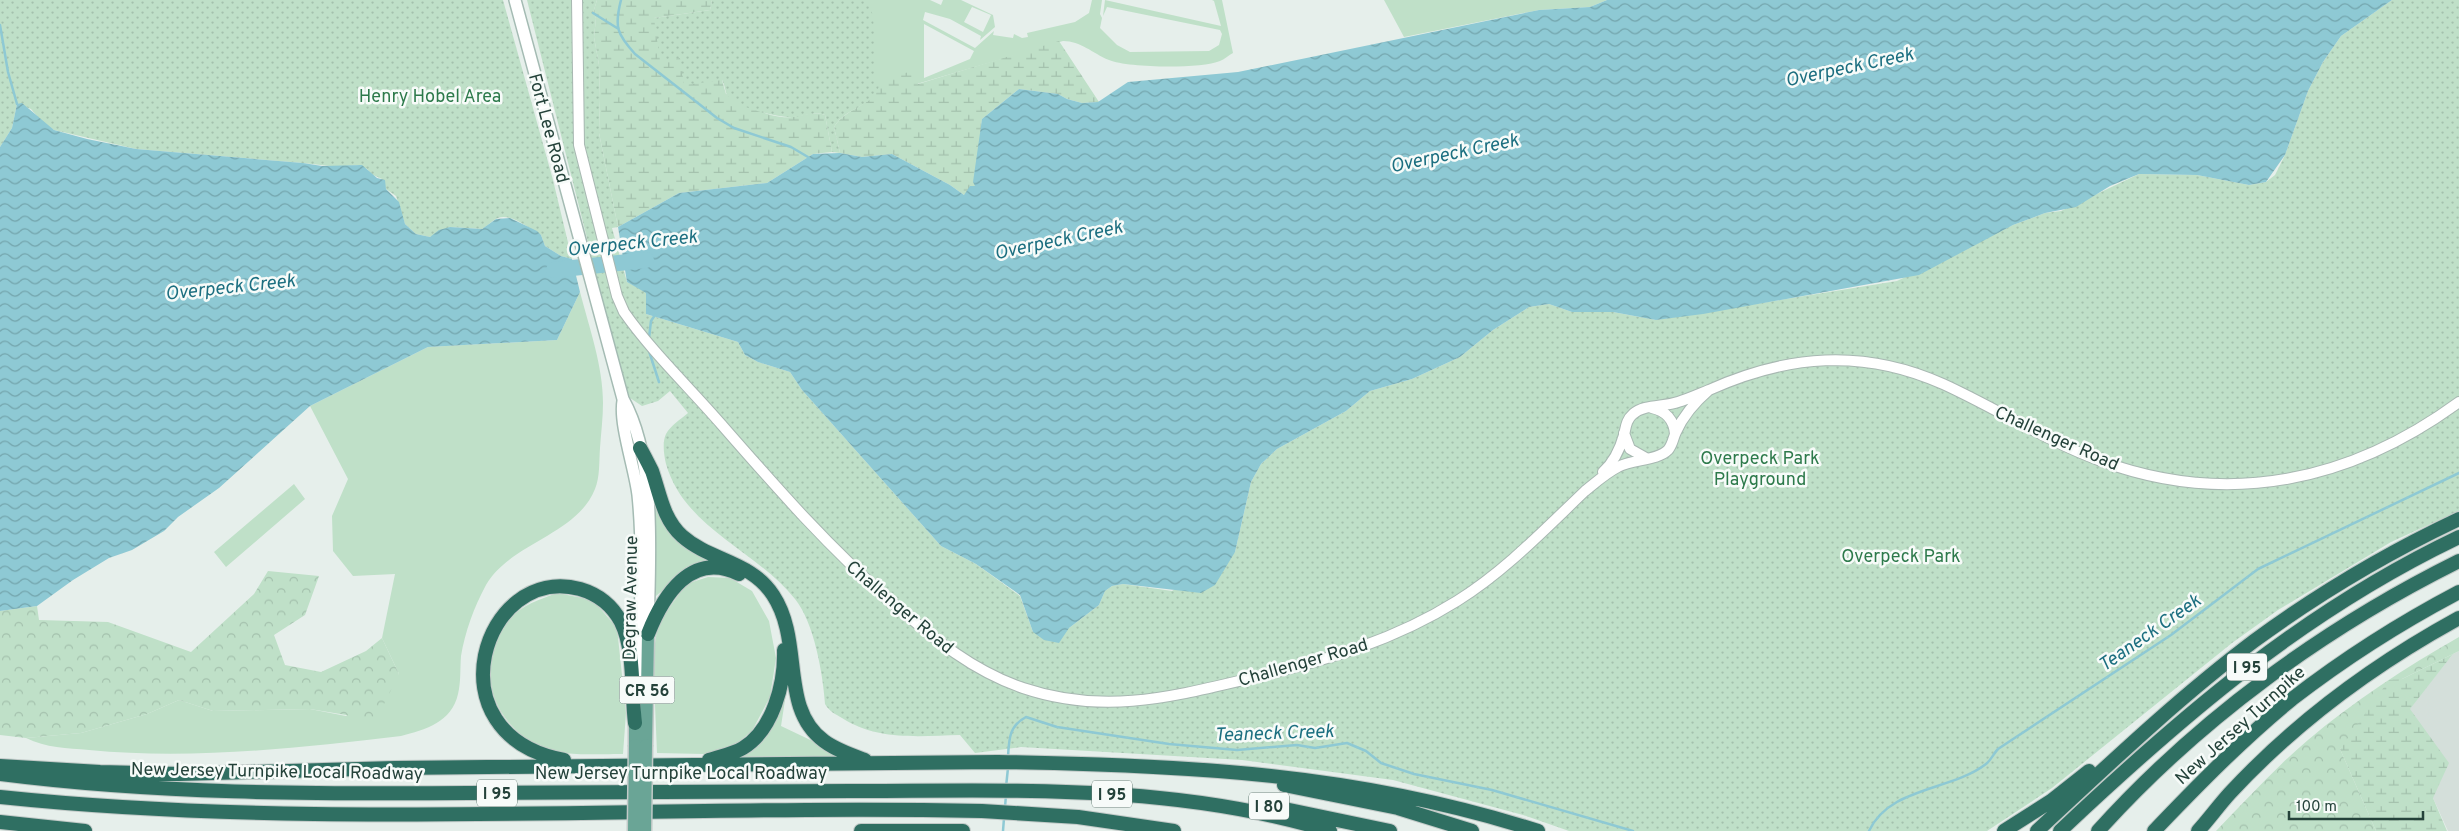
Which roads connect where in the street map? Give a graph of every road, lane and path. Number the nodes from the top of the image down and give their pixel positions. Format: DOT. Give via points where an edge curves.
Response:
graph roads {
  1 [pos="515,0"];
  2 [pos="577,0"];
  3 [pos="585,255"];
  4 [pos="1709,390"];
  5 [pos="623,399"];
  6 [pos="2459,402"];
  7 [pos="1652,408"];
  8 [pos="1624,433"];
  9 [pos="1674,434"];
  10 [pos="640,448"];
  11 [pos="1646,458"];
  12 [pos="1595,483"];
  13 [pos="2459,519"];
  14 [pos="2459,537"];
  15 [pos="2459,561"];
  16 [pos="2459,592"];
  17 [pos="2459,618"];
  18 [pos="648,634"];
  19 [pos="635,723"];
  20 [pos="2137,739"];
  21 [pos="640,745"];
  22 [pos="873,763"];
  23 [pos="690,765"];
  24 [pos="0,766"];
  25 [pos="596,766"];
  26 [pos="1174,770"];
  27 [pos="0,774"];
  28 [pos="2229,794"];
  29 [pos="0,797"];
  30 [pos="1204,802"];
  31 [pos="2120,807"];
  32 [pos="0,822"];
  33 [pos="1154,828"];
  34 [pos="85,831"];
  35 [pos="634,831"];
  36 [pos="645,831"];
  37 [pos="861,831"];
  38 [pos="963,831"];
  39 [pos="1174,831"];
  40 [pos="1330,831"];
  41 [pos="1390,831"];
  42 [pos="1472,831"];
  43 [pos="1538,831"];
  44 [pos="2004,831"];
  45 [pos="2037,831"];
  46 [pos="2060,831"];
  47 [pos="2087,831"];
  48 [pos="2098,831"];
  49 [pos="2154,831"];
  50 [pos="2188,831"];
  51 [pos="2198,831"];
  1 -- 3 [label="main road, Fort Lee Road / CR 56"];
  2 -- 12 [label="street, Challenger Road" via="579,145 617,296 630,320 805,520 868,582 936,641 1000,679 1025,689 1068,699 1119,702 1176,696 1356,650 1419,622 1486,582"];
  3 -- 5 [label="main road, Degraw Avenue / CR 56"];
  4 -- 6 [label="street, Challenger Road" via="1744,375 1789,363 1836,359 1891,366 1942,384 2100,460 2157,477 2227,484 2283,480 2347,464 2409,435"];
  4 -- 7 [label="street, Challenger Road"];
  4 -- 9 [label="street, Challenger Road" via="1686,412"];
  5 -- 10 [label="main road, Degraw Avenue / CR 56" via="632,417"];
  5 -- 19 [label="main road, Degraw Avenue / CR 56" via="623,419 633,463 639,519"];
  7 -- 8 [label="street, Challenger Road" via="1634,413 1627,421"];
  7 -- 9 [label="street" via="1668,416"];
  8 -- 11 [label="street" via="1630,449"];
  8 -- 12 [label="street, Challenger Road" via="1614,460"];
  9 -- 11 [label="street, Challenger Road" via="1664,453"];
  10 -- 18 [label="main road, Degraw Avenue / CR 56" via="648,518"];
  10 -- 22 [label="highway" via="665,512 678,532 699,548 753,573 775,599 788,627 798,704 811,728 829,745"];
  11 -- 12 [label="street, Challenger Road" via="1618,466"];
  13 -- 20 [label="highway, I 95" via="2374,563 2288,618 2223,665"];
  14 -- 46 [label="highway, I 95" via="2343,600 2258,658 2163,736"];
  15 -- 31 [label="highway" via="2366,612 2291,660 2199,733"];
  16 -- 49 [label="highway, New Jersey Turnpike" via="2373,641 2292,700 2230,754"];
  17 -- 28 [label="highway" via="2398,655 2331,703"];
  18 -- 21 [label="main road, Degraw Avenue / CR 56"];
  18 -- 23 [label="highway" via="659,606 671,590 687,576 709,568 730,570 748,579 765,597 778,623 783,644 783,672 775,703 763,727 751,742 739,750"];
  19 -- 21 [label="main road, Degraw Avenue / CR 56"];
  19 -- 25 [label="highway" via="626,636 620,620 608,605 584,591 556,587 525,598 507,611 489,637 483,662 484,688 493,714 509,734 532,751"];
  20 -- 44 [label="highway"];
  20 -- 45 [label="highway, I 95"];
  21 -- 35 [label="main road, Degraw Avenue / CR 56, bridge"];
  21 -- 36 [label="main road, Degraw Avenue / CR 56, bridge"];
  22 -- 23 [label="highway"];
  22 -- 26 [label="highway" via="1020,762"];
  23 -- 25 [label="highway"];
  24 -- 25 [label="highway" via="180,774"];
  26 -- 42 [label="highway" via="1337,795 1418,813"];
  26 -- 43 [label="highway" via="1247,772 1360,787 1442,803"];
  27 -- 30 [label="highway, New Jersey Turnpike Local Roadway / I 95" via="142,788 278,794 1019,791 1118,794"];
  28 -- 50 [label="highway"];
  28 -- 51 [label="highway"];
  29 -- 33 [label="highway, I 95" via="154,812 277,816 1016,812"];
  30 -- 40 [label="highway, New Jersey Turnpike Local Roadway / I 95"];
  30 -- 41 [label="highway, I 80" via="1272,806"];
  31 -- 47 [label="highway"];
  31 -- 48 [label="highway"];
  32 -- 34 [label="highway"];
  33 -- 39 [label="highway, I 95"];
  37 -- 38 [label="highway"];
}
